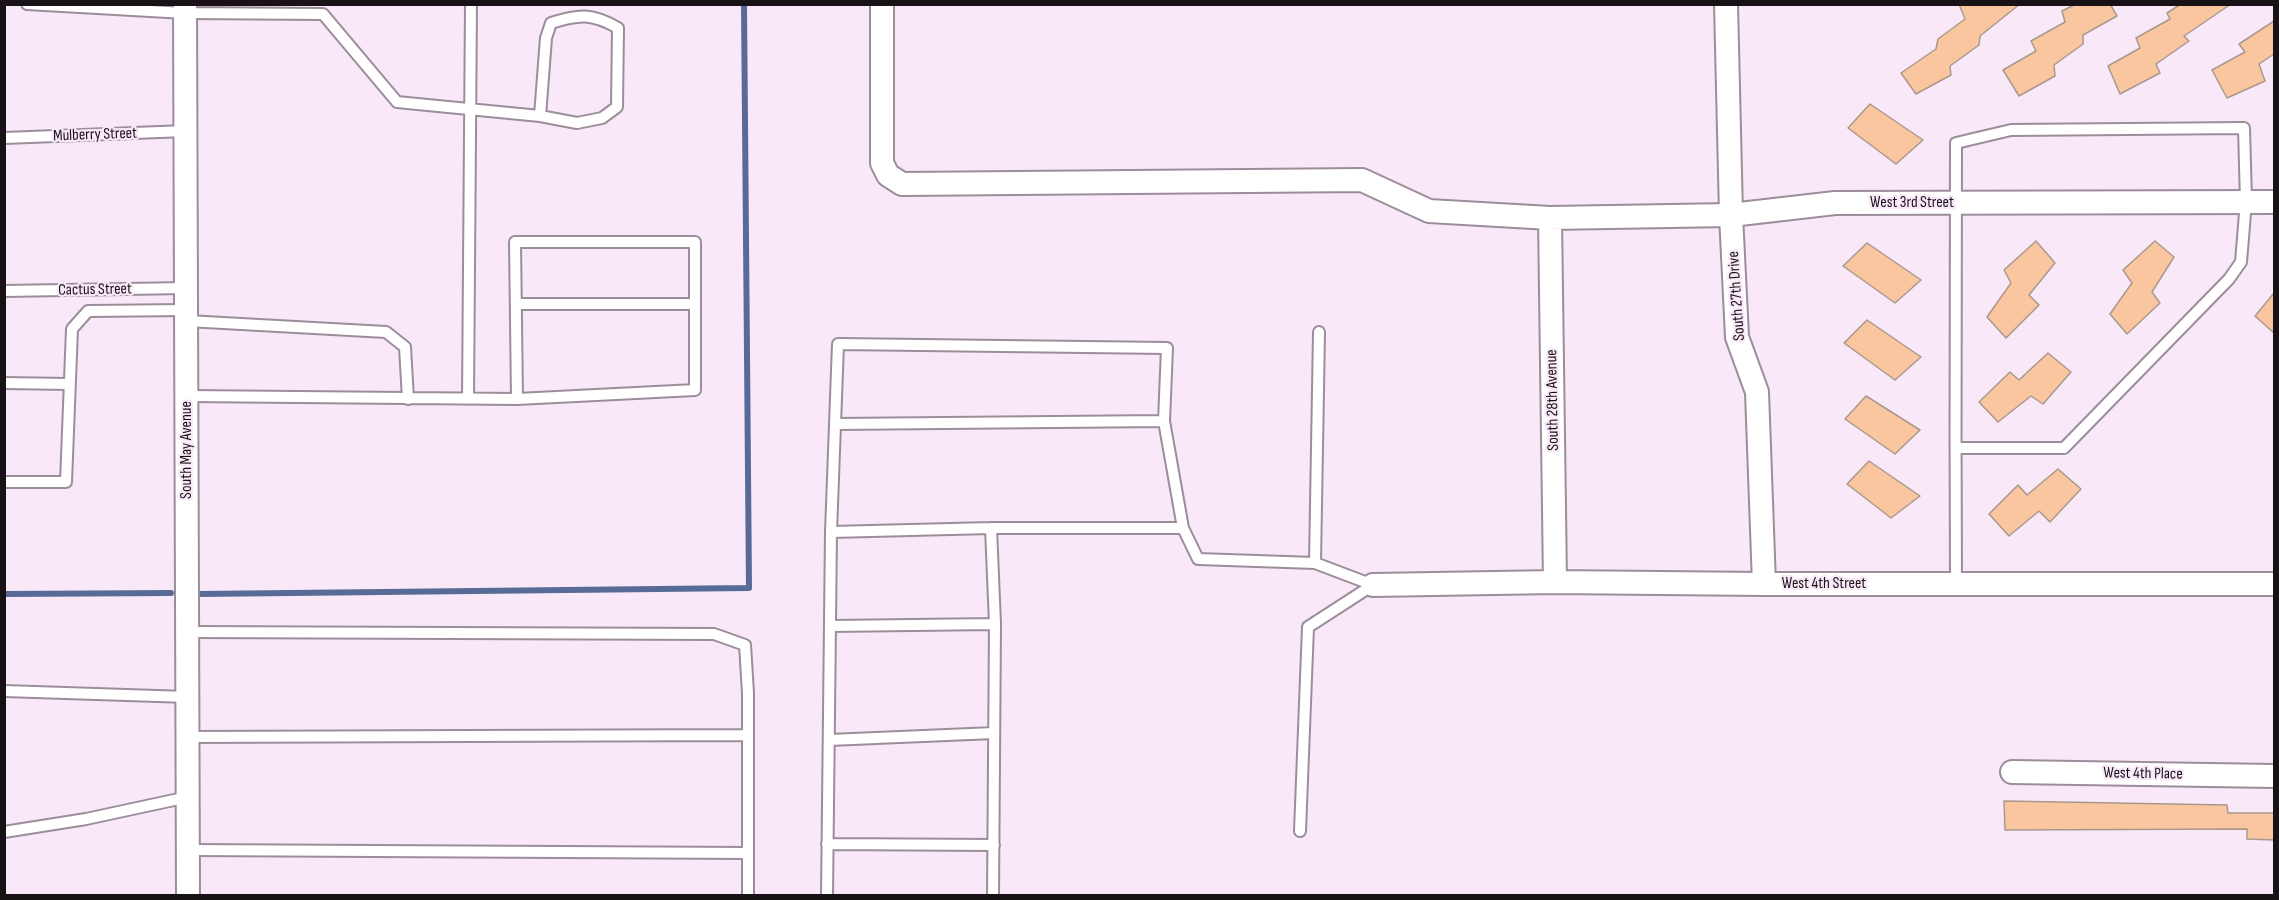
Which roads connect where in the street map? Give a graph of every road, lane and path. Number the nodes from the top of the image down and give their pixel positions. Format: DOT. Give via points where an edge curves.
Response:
graph roads {
  1 [pos="27,4"];
  2 [pos="471,4"];
  3 [pos="882,4"];
  4 [pos="1726,4"];
  5 [pos="185,9"];
  6 [pos="470,110"];
  7 [pos="540,116"];
  8 [pos="186,131"];
  9 [pos="4,138"];
  10 [pos="2246,201"];
  11 [pos="2274,202"];
  12 [pos="1956,203"];
  13 [pos="1731,215"];
  14 [pos="1550,218"];
  15 [pos="4,291"];
  16 [pos="516,304"];
  17 [pos="695,304"];
  18 [pos="186,306"];
  19 [pos="1319,332"];
  20 [pos="4,383"];
  21 [pos="69,384"];
  22 [pos="187,396"];
  23 [pos="408,399"];
  24 [pos="468,399"];
  25 [pos="517,399"];
  26 [pos="1164,421"];
  27 [pos="836,424"];
  28 [pos="1956,448"];
  29 [pos="4,482"];
  30 [pos="991,528"];
  31 [pos="1182,528"];
  32 [pos="831,532"];
  33 [pos="1316,563"];
  34 [pos="1555,582"];
  35 [pos="1373,585"];
  36 [pos="1764,585"];
  37 [pos="1956,585"];
  38 [pos="2274,585"];
  39 [pos="995,624"];
  40 [pos="830,626"];
  41 [pos="188,632"];
  42 [pos="4,691"];
  43 [pos="188,697"];
  44 [pos="994,733"];
  45 [pos="748,735"];
  46 [pos="188,737"];
  47 [pos="829,740"];
  48 [pos="2012,772"];
  49 [pos="2274,776"];
  50 [pos="188,797"];
  51 [pos="1300,831"];
  52 [pos="4,832"];
  53 [pos="827,844"];
  54 [pos="994,845"];
  55 [pos="188,850"];
  56 [pos="748,853"];
  57 [pos="188,896"];
  58 [pos="748,896"];
  59 [pos="826,896"];
  60 [pos="993,896"];
  1 -- 5 [label="lane"];
  2 -- 6 [label="lane"];
  3 -- 14 [label="street, West 3rd Street" via="882,163 888,175 902,184 1362,180 1429,212"];
  4 -- 13 [label="street, South 27th Drive"];
  5 -- 6 [label="lane" via="323,14 397,102"];
  5 -- 8 [label="street, South May Avenue"];
  6 -- 7 [label="lane"];
  6 -- 24 [label="lane"];
  7 -- 7 [label="lane" via="546,38 551,22 575,15 603,19 618,28 617,107 602,118 577,123"];
  8 -- 9 [label="lane, Mulberry Street"];
  8 -- 18 [label="street, South May Avenue"];
  10 -- 11 [label="street, West 3rd Street"];
  10 -- 12 [label="street, West 3rd Street"];
  10 -- 12 [label="lane" via="2244,128 2011,130 1956,143"];
  10 -- 28 [label="lane" via="2241,262 2229,279 2064,448"];
  12 -- 13 [label="street, West 3rd Street" via="1835,203"];
  12 -- 28 [label="lane"];
  13 -- 14 [label="street, West 3rd Street"];
  13 -- 36 [label="street, South 27th Drive" via="1737,337 1756,392"];
  14 -- 34 [label="street, South 28th Avenue"];
  15 -- 18 [label="lane, Cactus Street"];
  16 -- 17 [label="lane"];
  16 -- 17 [label="lane" via="515,242 695,242"];
  16 -- 25 [label="lane"];
  17 -- 25 [label="lane" via="695,390"];
  18 -- 21 [label="lane" via="88,311 72,329"];
  18 -- 22 [label="street, South May Avenue"];
  18 -- 23 [label="lane" via="386,332 405,347"];
  19 -- 33 [label="lane"];
  20 -- 21 [label="lane"];
  21 -- 29 [label="lane" via="66,482"];
  22 -- 23 [label="lane"];
  22 -- 41 [label="street, South May Avenue"];
  23 -- 24 [label="lane"];
  24 -- 25 [label="lane"];
  26 -- 27 [label="lane"];
  26 -- 27 [label="lane" via="1167,348 838,344"];
  26 -- 31 [label="lane"];
  27 -- 32 [label="lane"];
  28 -- 37 [label="lane"];
  30 -- 31 [label="lane"];
  30 -- 32 [label="lane"];
  30 -- 39 [label="lane"];
  31 -- 33 [label="lane" via="1198,559"];
  32 -- 40 [label="lane"];
  33 -- 35 [label="lane"];
  34 -- 35 [label="street, West 4th Street"];
  34 -- 36 [label="street, West 4th Street"];
  35 -- 51 [label="lane" via="1308,627"];
  36 -- 37 [label="street, West 4th Street"];
  37 -- 38 [label="street, West 4th Street"];
  39 -- 40 [label="lane"];
  39 -- 44 [label="lane"];
  40 -- 47 [label="lane"];
  41 -- 43 [label="street, South May Avenue"];
  41 -- 45 [label="lane" via="714,634 745,645"];
  42 -- 43 [label="lane"];
  43 -- 46 [label="street, South May Avenue"];
  44 -- 47 [label="lane"];
  44 -- 54 [label="lane"];
  45 -- 46 [label="lane"];
  45 -- 56 [label="lane"];
  46 -- 50 [label="street, South May Avenue"];
  47 -- 53 [label="lane"];
  48 -- 49 [label="street, West 4th Place"];
  50 -- 52 [label="lane"];
  50 -- 55 [label="street, South May Avenue"];
  53 -- 54 [label="lane"];
  53 -- 59 [label="lane"];
  54 -- 60 [label="lane"];
  55 -- 56 [label="lane"];
  55 -- 57 [label="street, South May Avenue"];
  56 -- 58 [label="lane"];
}
